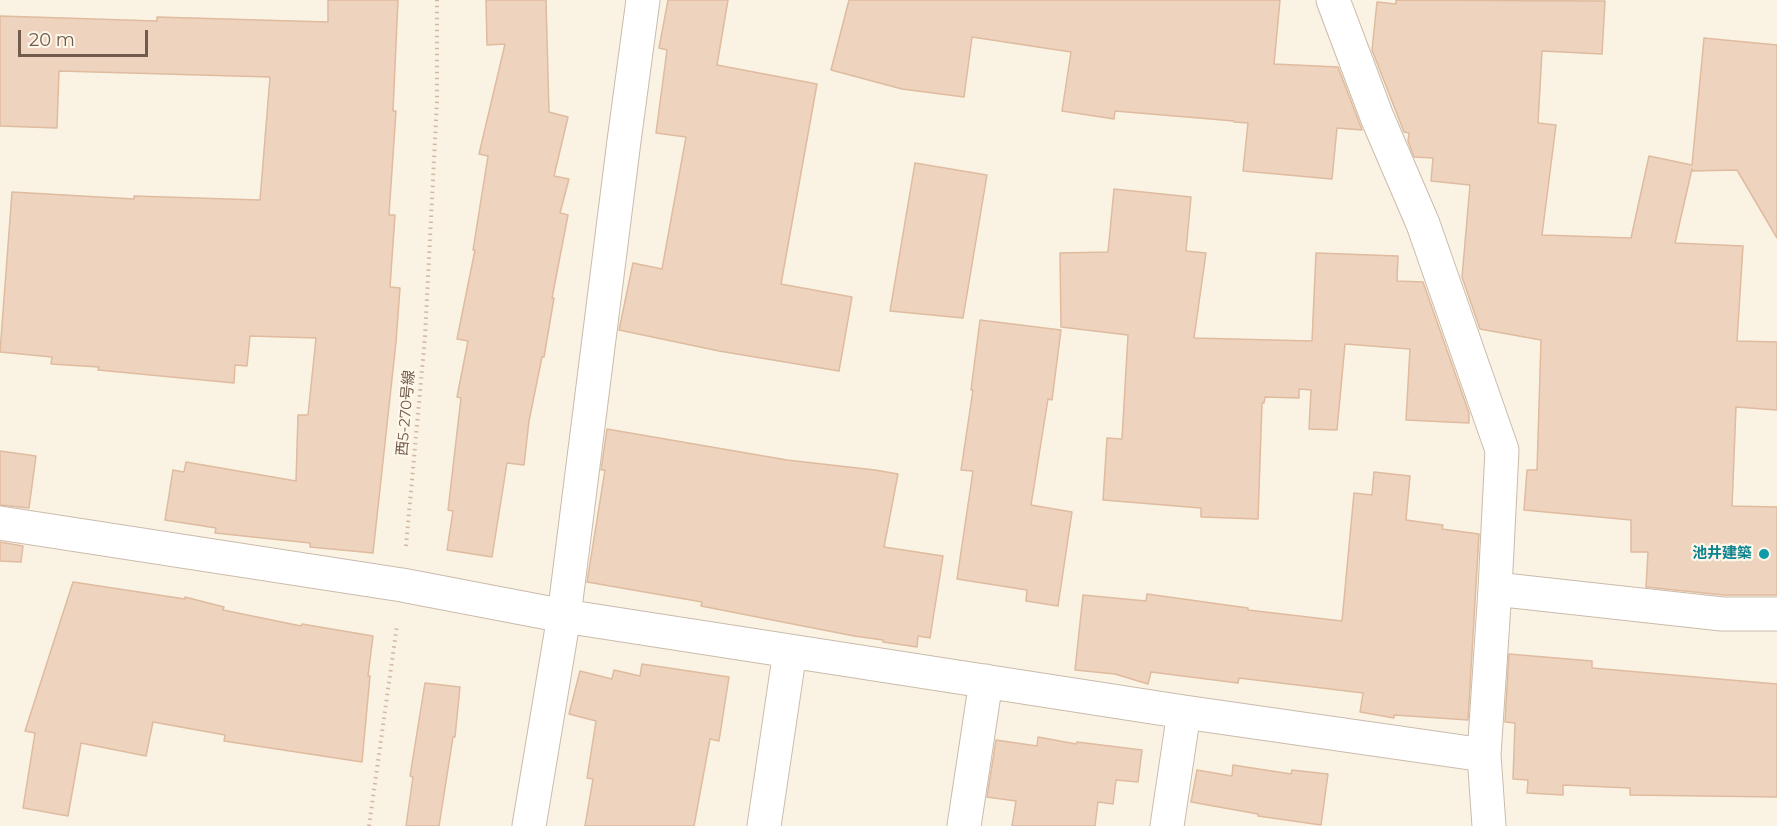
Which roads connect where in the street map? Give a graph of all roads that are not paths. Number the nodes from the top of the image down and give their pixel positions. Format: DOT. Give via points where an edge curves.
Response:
graph roads {
  1 [pos="643,0"];
  2 [pos="1333,0"];
  3 [pos="0,523"];
  4 [pos="1495,590"];
  5 [pos="1777,614"];
  6 [pos="564,616"];
  7 [pos="790,651"];
  8 [pos="986,681"];
  9 [pos="1184,712"];
  10 [pos="1484,755"];
  11 [pos="528,826"];
  12 [pos="764,826"];
  13 [pos="964,826"];
  14 [pos="1167,826"];
  15 [pos="1489,826"];
  1 -- 6 [label="street"];
  2 -- 4 [label="street" via="1423,224 1502,450"];
  3 -- 6 [label="street" via="402,585"];
  4 -- 5 [label="street" via="1722,614"];
  4 -- 10 [label="street"];
  6 -- 7 [label="street"];
  6 -- 11 [label="street"];
  7 -- 8 [label="street"];
  7 -- 12 [label="street"];
  8 -- 9 [label="street"];
  8 -- 13 [label="street"];
  9 -- 10 [label="street"];
  9 -- 14 [label="street"];
  10 -- 15 [label="street"];
}
